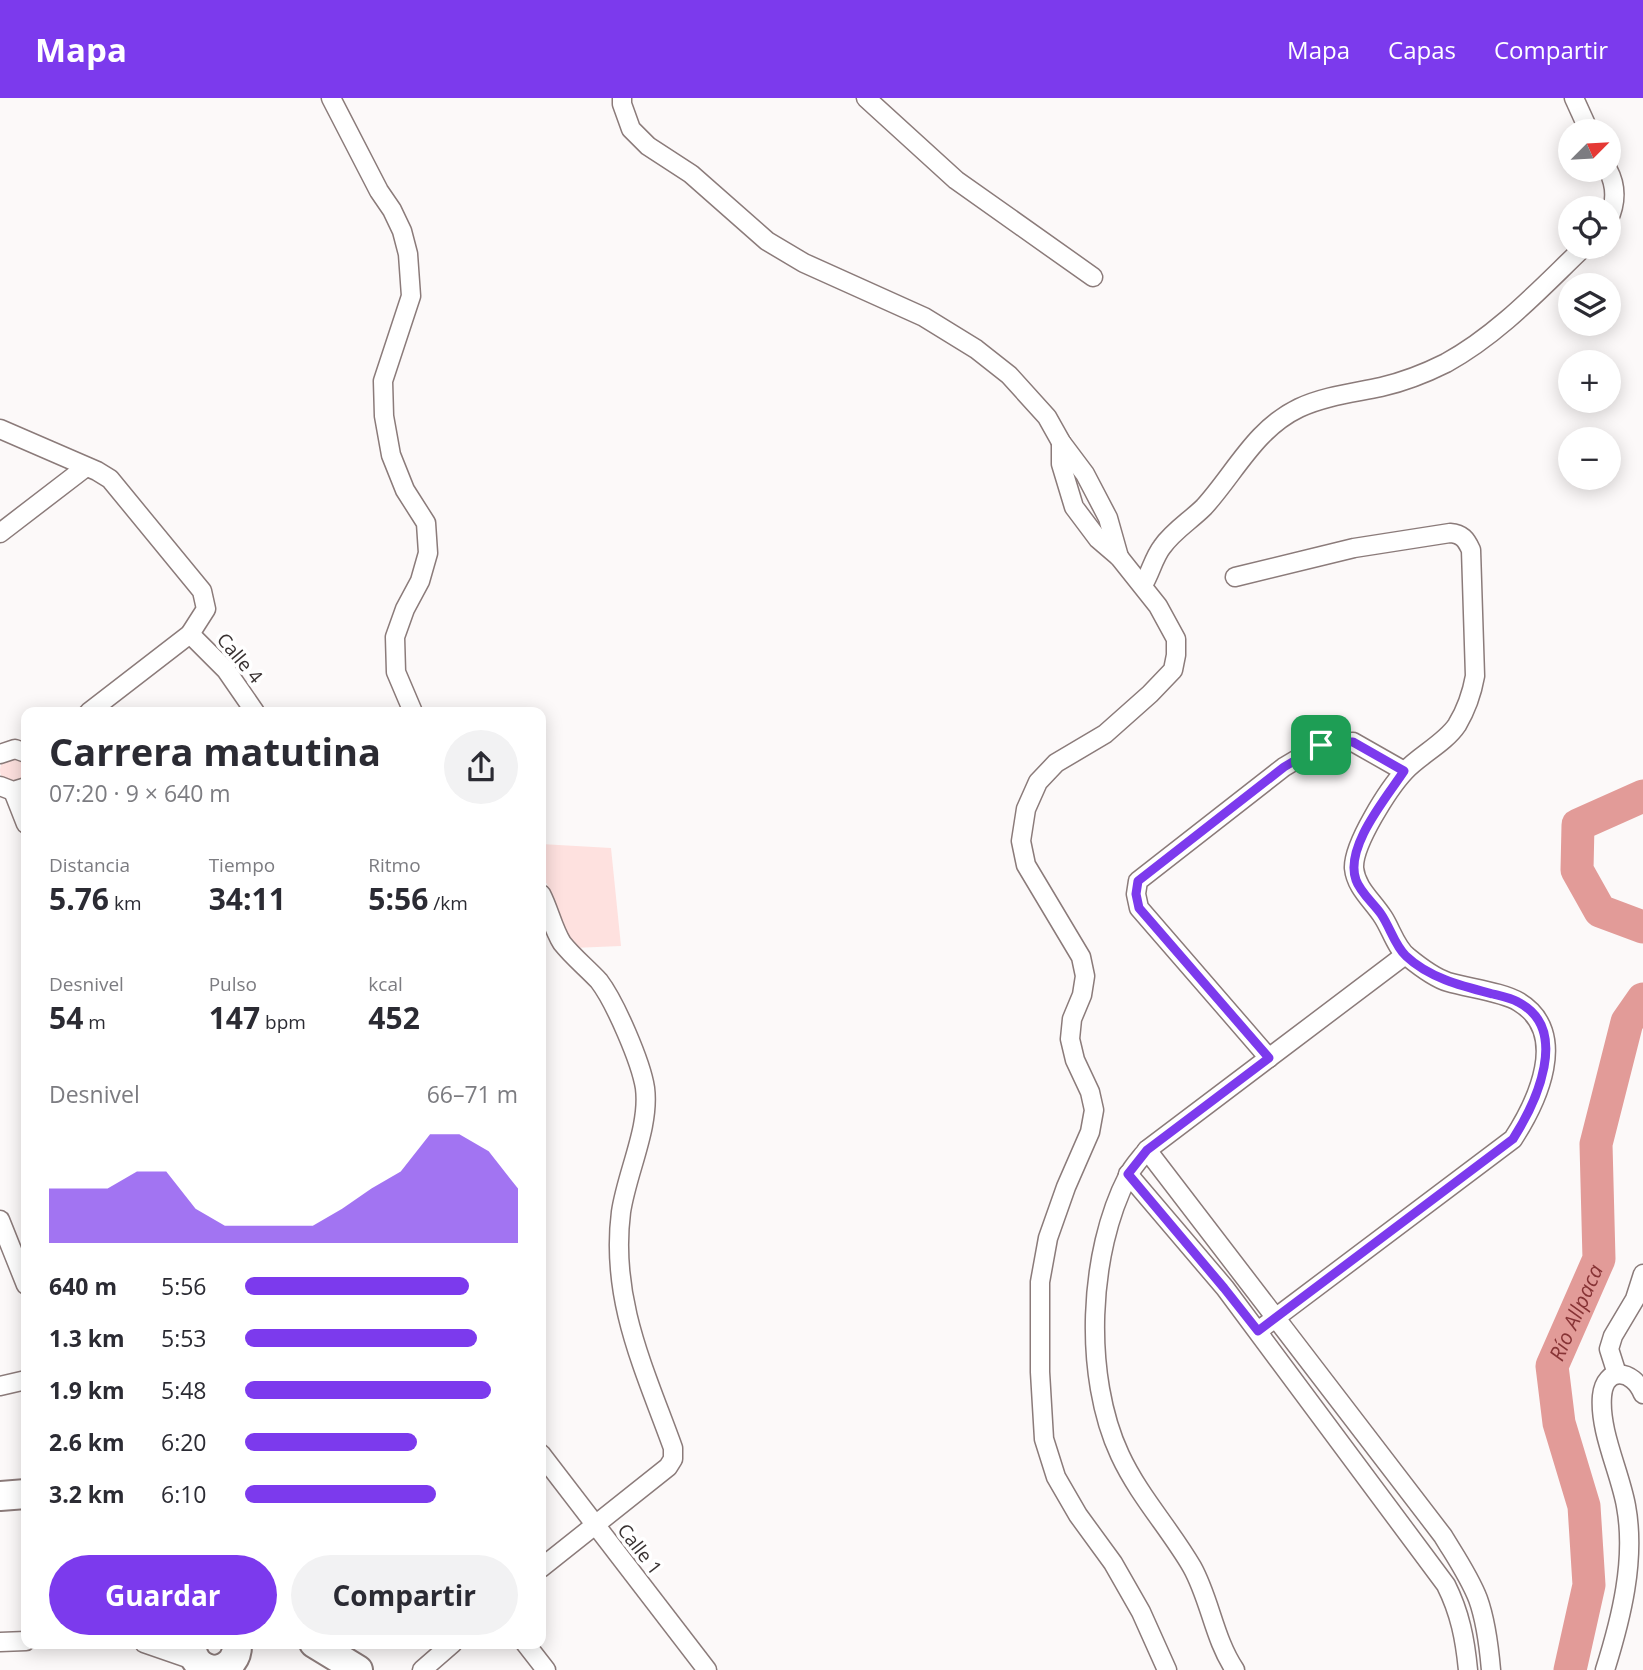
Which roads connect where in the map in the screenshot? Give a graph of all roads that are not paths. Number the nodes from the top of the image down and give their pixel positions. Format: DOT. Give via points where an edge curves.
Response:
graph roads {
  1 [pos="331,98"];
  2 [pos="622,98"];
  3 [pos="866,98"];
  4 [pos="1574,98"];
  5 [pos="1584,119"];
  6 [pos="1571,259"];
  7 [pos="1093,277"];
  8 [pos="0,429"];
  9 [pos="1060,442"];
  10 [pos="86,467"];
  11 [pos="0,533"];
  12 [pos="1119,556"];
  13 [pos="1235,577"];
  14 [pos="1143,585"];
  15 [pos="190,634"];
  16 [pos="95,707"];
  17 [pos="252,707"];
  18 [pos="411,707"];
  19 [pos="21,751"];
  20 [pos="0,754"];
  21 [pos="1404,771"];
  22 [pos="13,788"];
  23 [pos="21,810"];
  24 [pos="546,906"];
  25 [pos="1405,955"];
  26 [pos="1269,1058"];
  27 [pos="1147,1150"];
  28 [pos="1128,1174"];
  29 [pos="0,1220"];
  30 [pos="21,1272"];
  31 [pos="1643,1275"];
  32 [pos="1277,1319"];
  33 [pos="1258,1331"];
  34 [pos="1617,1374"];
  35 [pos="21,1381"];
  36 [pos="0,1386"];
  37 [pos="1643,1394"];
  38 [pos="546,1461"];
  39 [pos="21,1494"];
  40 [pos="0,1496"];
  41 [pos="594,1525"];
  42 [pos="546,1564"];
  43 [pos="21,1641"];
  44 [pos="0,1642"];
  45 [pos="164,1649"];
  46 [pos="236,1649"];
  47 [pos="324,1649"];
  48 [pos="446,1649"];
  49 [pos="530,1649"];
  50 [pos="204,1661"];
  51 [pos="358,1670"];
  52 [pos="422,1670"];
  53 [pos="546,1670"];
  54 [pos="707,1670"];
  55 [pos="1167,1670"];
  56 [pos="1235,1670"];
  57 [pos="1468,1670"];
  58 [pos="1491,1670"];
  59 [pos="1605,1670"];
  1 -- 18 [label="street" via="392,210 408,254 411,296 383,381 391,455 405,490 426,523 428,553 396,637 396,672"];
  2 -- 9 [label="street" via="632,129 648,146 691,174 767,241 804,263 924,317 976,349 1030,396"];
  3 -- 7 [label="street" via="956,180"];
  4 -- 5 [label="street"];
  6 -- 14 [label="street" via="1499,326 1444,364 1383,386 1324,398 1275,421 1206,504 1159,550"];
  8 -- 10 [label="street"];
  9 -- 12 [label="street" via="1108,518"];
  9 -- 12 [label="street" via="1061,464 1074,507 1098,539"];
  10 -- 11 [label="street"];
  10 -- 15 [label="street" via="110,479 202,591 206,609"];
  12 -- 14 [label="street"];
  13 -- 21 [label="street" via="1354,548 1450,533 1466,540 1471,550 1472,695 1456,727"];
  14 -- 55 [label="street" via="1176,639 1173,670 1105,734 1056,763 1038,782 1026,809 1021,841 1026,864 1081,957 1085,976 1070,1040 1094,1110 1090,1132 1048,1238 1040,1283 1044,1439 1056,1476 1113,1563"];
  15 -- 16 [label="street"];
  15 -- 17 [label="street, Calle 4" via="226,670"];
  19 -- 20 [label="street"];
  21 -- 25 [label="street" via="1362,836 1354,863 1356,882"];
  21 -- 26 [label="street" via="1353,742 1321,745 1284,767 1138,881 1139,908"];
  22 -- 23 [label="street"];
  24 -- 41 [label="street" via="561,941 609,998 645,1087 646,1111 621,1211 617,1256 621,1295 632,1333 673,1448 668,1467"];
  25 -- 26 [label="street"];
  25 -- 32 [label="street" via="1445,981 1518,1001 1534,1013 1546,1046 1531,1112 1502,1150"];
  26 -- 27 [label="street"];
  27 -- 28 [label="street"];
  27 -- 32 [label="street"];
  28 -- 33 [label="street"];
  28 -- 56 [label="street" via="1113,1211 1098,1283 1095,1331 1102,1402 1121,1457 1193,1568"];
  29 -- 30 [label="street"];
  31 -- 34 [label="street" via="1609,1349"];
  32 -- 33 [label="street"];
  32 -- 58 [label="street" via="1443,1536 1469,1580 1484,1621"];
  33 -- 57 [label="street" via="1447,1585 1465,1636"];
  34 -- 37 [label="street" via="1633,1377"];
  34 -- 59 [label="street" via="1604,1386 1603,1408 1627,1507 1629,1541 1621,1611"];
  35 -- 36 [label="street"];
  38 -- 41 [label="street, Calle 1"];
  39 -- 40 [label="main road"];
  41 -- 42 [label="street"];
  41 -- 54 [label="street, Calle 1"];
  43 -- 44 [label="street"];
  45 -- 50 [label="street"];
  46 -- 50 [label="main road" via="223,1669"];
  47 -- 51 [label="main road"];
  48 -- 52 [label="street"];
  49 -- 53 [label="street"];
}
